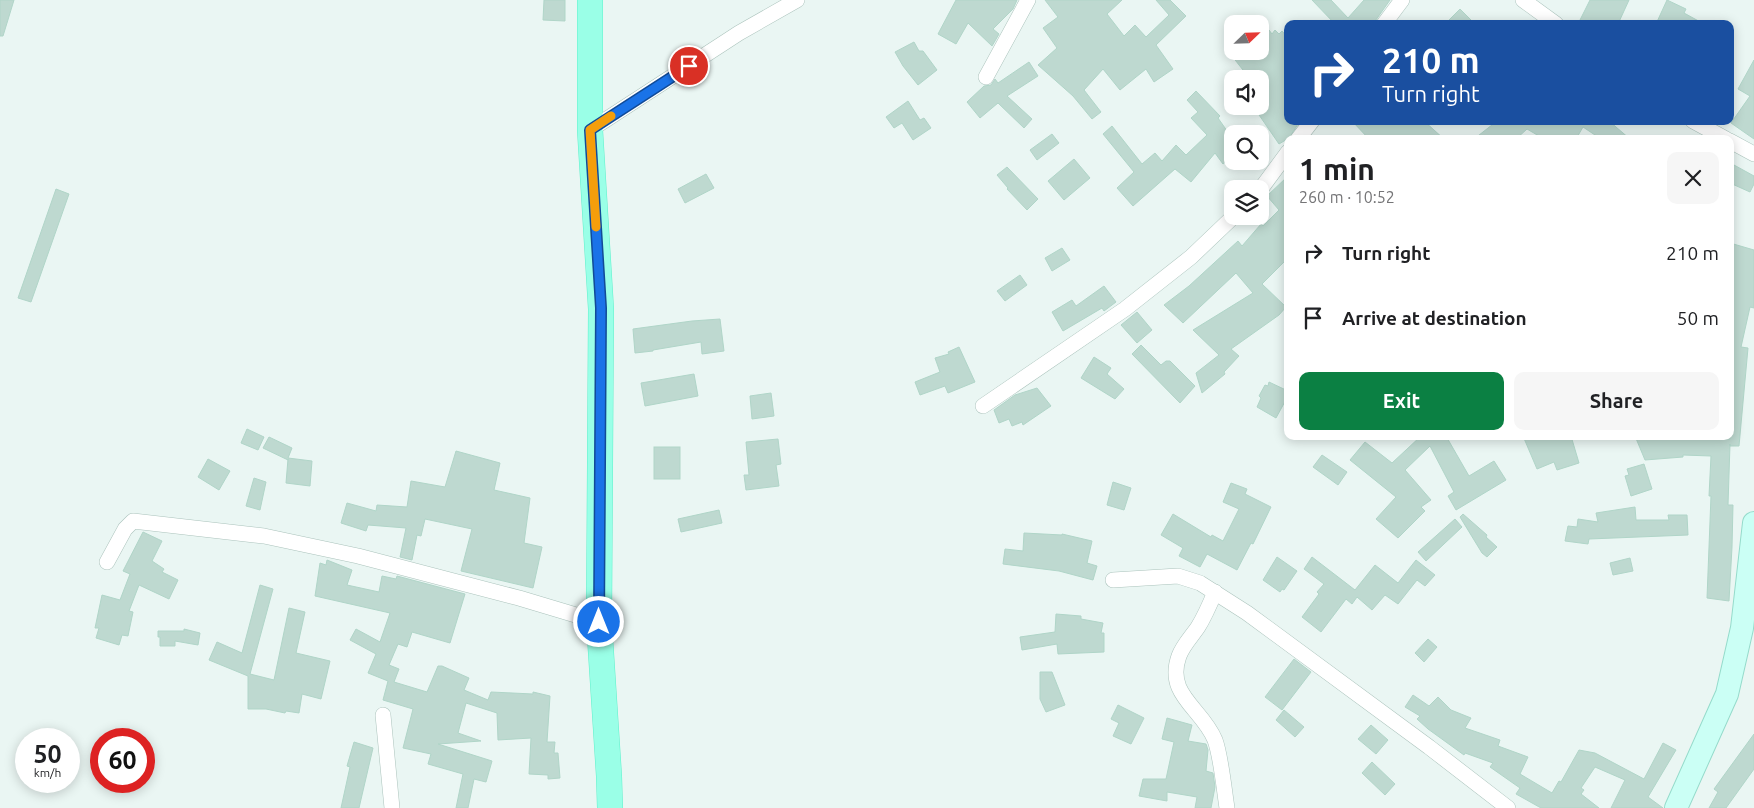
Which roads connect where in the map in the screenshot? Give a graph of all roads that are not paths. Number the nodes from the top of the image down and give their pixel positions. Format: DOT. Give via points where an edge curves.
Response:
graph roads {
  1 [pos="590,0"];
  2 [pos="797,0"];
  3 [pos="1028,0"];
  4 [pos="1402,0"];
  5 [pos="1523,0"];
  6 [pos="1387,20"];
  7 [pos="1550,20"];
  8 [pos="986,76"];
  9 [pos="1309,125"];
  10 [pos="1701,125"];
  11 [pos="590,130"];
  12 [pos="1301,135"];
  13 [pos="1719,135"];
  14 [pos="1734,143"];
  15 [pos="1754,154"];
  16 [pos="1284,157"];
  17 [pos="1267,180"];
  18 [pos="1225,225"];
  19 [pos="983,406"];
  20 [pos="1754,523"];
  21 [pos="107,562"];
  22 [pos="1113,580"];
  23 [pos="1215,592"];
  24 [pos="599,622"];
  25 [pos="383,715"];
  26 [pos="392,808"];
  27 [pos="610,808"];
  28 [pos="1227,808"];
  29 [pos="1508,808"];
  30 [pos="1676,808"];
  1 -- 11 [label="main road"];
  2 -- 11 [label="street" via="739,33"];
  3 -- 8 [label="street"];
  4 -- 6 [label="street"];
  5 -- 7 [label="street"];
  9 -- 12 [label="street"];
  10 -- 13 [label="street"];
  11 -- 24 [label="main road" via="601,308"];
  14 -- 15 [label="street"];
  16 -- 17 [label="street"];
  18 -- 19 [label="street" via="1191,257 1125,309"];
  20 -- 30 [label="street" via="1742,628 1727,694"];
  21 -- 24 [label="street" via="133,521 264,536 358,556"];
  22 -- 23 [label="street" via="1178,576"];
  23 -- 28 [label="street" via="1179,656 1176,673 1184,699 1208,725 1216,742"];
  23 -- 29 [label="street"];
  24 -- 27 [label="main road"];
  25 -- 26 [label="street"];
}
